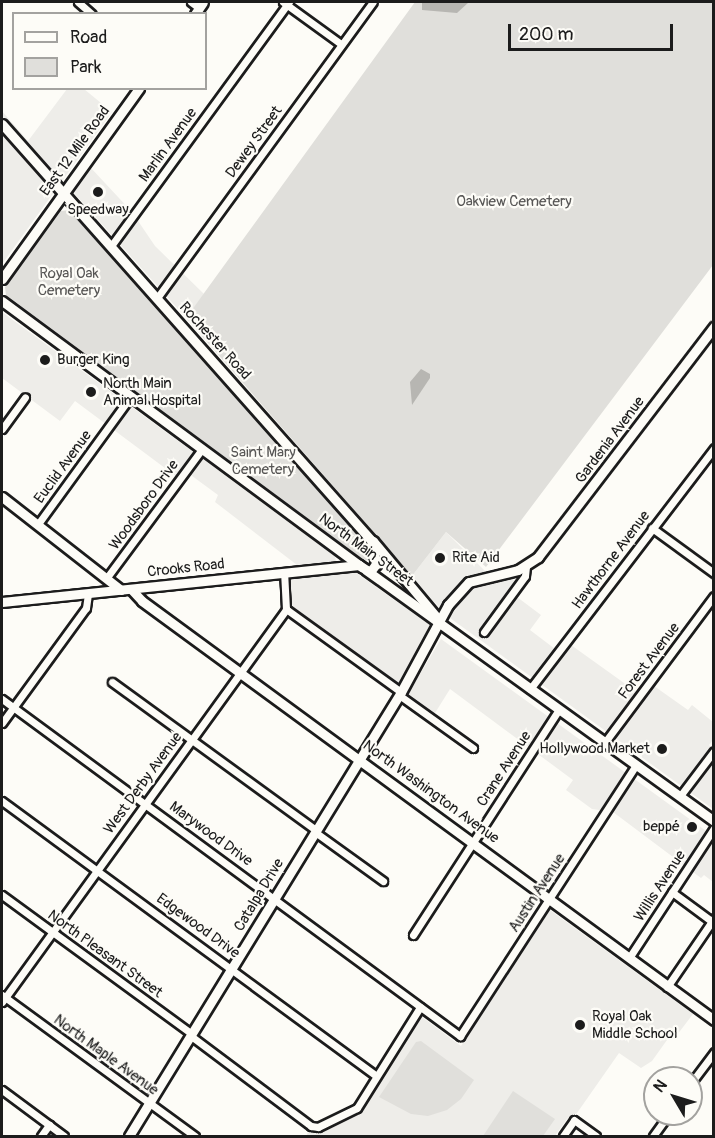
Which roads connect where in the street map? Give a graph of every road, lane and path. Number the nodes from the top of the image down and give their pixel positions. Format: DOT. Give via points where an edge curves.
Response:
graph roads {
  1 [pos="78,2"];
  2 [pos="190,2"];
  3 [pos="286,2"];
  4 [pos="373,2"];
  5 [pos="199,8"];
  6 [pos="90,12"];
  7 [pos="342,44"];
  8 [pos="138,90"];
  9 [pos="2,124"];
  10 [pos="64,194"];
  11 [pos="111,246"];
  12 [pos="2,279"];
  13 [pos="157,298"];
  14 [pos="2,301"];
  15 [pos="714,327"];
  16 [pos="131,396"];
  17 [pos="25,397"];
  18 [pos="2,429"];
  19 [pos="714,448"];
  20 [pos="202,449"];
  21 [pos="2,497"];
  22 [pos="38,524"];
  23 [pos="652,528"];
  24 [pos="371,540"];
  25 [pos="357,564"];
  26 [pos="526,567"];
  27 [pos="370,572"];
  28 [pos="284,573"];
  29 [pos="714,573"];
  30 [pos="108,576"];
  31 [pos="126,589"];
  32 [pos="88,593"];
  33 [pos="714,596"];
  34 [pos="2,602"];
  35 [pos="286,609"];
  36 [pos="439,621"];
  37 [pos="484,632"];
  38 [pos="240,672"];
  39 [pos="112,682"];
  40 [pos="530,689"];
  41 [pos="400,694"];
  42 [pos="2,699"];
  43 [pos="13,707"];
  44 [pos="559,709"];
  45 [pos="2,723"];
  46 [pos="191,740"];
  47 [pos="605,742"];
  48 [pos="473,748"];
  49 [pos="714,751"];
  50 [pos="360,759"];
  51 [pos="636,765"];
  52 [pos="680,796"];
  53 [pos="2,801"];
  54 [pos="145,803"];
  55 [pos="714,821"];
  56 [pos="714,828"];
  57 [pos="316,831"];
  58 [pos="474,841"];
  59 [pos="97,870"];
  60 [pos="383,881"];
  61 [pos="672,892"];
  62 [pos="2,895"];
  63 [pos="275,898"];
  64 [pos="549,899"];
  65 [pos="713,921"];
  66 [pos="52,932"];
  67 [pos="413,935"];
  68 [pos="629,958"];
  69 [pos="232,968"];
  70 [pos="667,987"];
  71 [pos="3,998"];
  72 [pos="420,1007"];
  73 [pos="714,1020"];
  74 [pos="191,1035"];
  75 [pos="460,1036"];
  76 [pos="714,1052"];
  77 [pos="703,1067"];
  78 [pos="376,1076"];
  79 [pos="2,1090"];
  80 [pos="149,1104"];
  81 [pos="49,1125"];
  82 [pos="41,1137"];
  83 [pos="64,1137"];
  84 [pos="129,1137"];
  85 [pos="195,1137"];
  86 [pos="563,1137"];
  87 [pos="596,1137"];
  1 -- 6 [label="street"];
  2 -- 5 [label="street"];
  3 -- 7 [label="street"];
  3 -- 11 [label="street, Marlin Avenue"];
  4 -- 7 [label="street, Dewey Street"];
  7 -- 13 [label="street, Dewey Street"];
  8 -- 10 [label="main road, East 12 Mile Road"];
  9 -- 10 [label="main road, Rochester Road"];
  10 -- 11 [label="main road, Rochester Road"];
  10 -- 12 [label="main road, East 12 Mile Road"];
  11 -- 13 [label="main road, Rochester Road"];
  13 -- 24 [label="main road, Rochester Road"];
  14 -- 16 [label="main road, North Main Street"];
  15 -- 26 [label="main road, Gardenia Avenue" via="544,550"];
  16 -- 20 [label="main road, North Main Street"];
  16 -- 22 [label="street, Euclid Avenue"];
  17 -- 18 [label="street"];
  19 -- 23 [label="street, Hawthorne Avenue"];
  20 -- 25 [label="main road, North Main Street"];
  20 -- 30 [label="street, Woodsboro Drive"];
  21 -- 22 [label="main road, North Washington Avenue"];
  22 -- 30 [label="main road, North Washington Avenue"];
  23 -- 29 [label="street"];
  23 -- 40 [label="street, Hawthorne Avenue"];
  24 -- 27 [label="main road" via="377,557"];
  24 -- 36 [label="main road, Rochester Road" via="399,568"];
  25 -- 27 [label="main road"];
  25 -- 28 [label="main road, Crooks Road"];
  26 -- 36 [label="main road" via="469,582"];
  26 -- 37 [label="street, Gardenia Avenue" via="525,576"];
  27 -- 36 [label="main road, North Main Street"];
  28 -- 31 [label="main road, Crooks Road"];
  28 -- 35 [label="street"];
  30 -- 31 [label="main road, North Washington Avenue"];
  31 -- 32 [label="main road, Crooks Road"];
  31 -- 38 [label="main road, North Washington Avenue"];
  32 -- 34 [label="main road, Crooks Road"];
  32 -- 43 [label="street" via="86,608"];
  33 -- 47 [label="street, Forest Avenue"];
  35 -- 38 [label="street, West Derby Avenue"];
  35 -- 41 [label="street"];
  36 -- 40 [label="main road, North Main Street"];
  36 -- 41 [label="main road, Catalpa Drive"];
  38 -- 46 [label="street, West Derby Avenue"];
  38 -- 50 [label="main road, North Washington Avenue"];
  39 -- 46 [label="street"];
  40 -- 44 [label="main road, North Main Street"];
  41 -- 48 [label="street"];
  41 -- 50 [label="main road, Catalpa Drive"];
  42 -- 43 [label="street, Marywood Drive"];
  43 -- 45 [label="street"];
  43 -- 54 [label="street, Marywood Drive"];
  44 -- 47 [label="main road, North Main Street"];
  44 -- 58 [label="street, Crane Avenue"];
  46 -- 54 [label="street, West Derby Avenue"];
  46 -- 57 [label="street"];
  47 -- 51 [label="main road, North Main Street"];
  49 -- 52 [label="street"];
  50 -- 57 [label="main road, Catalpa Drive"];
  50 -- 58 [label="main road, North Washington Avenue"];
  51 -- 52 [label="main road, North Main Street"];
  51 -- 64 [label="street, Austin Avenue"];
  52 -- 55 [label="main road, North Main Street"];
  53 -- 59 [label="street, Edgewood Drive"];
  54 -- 59 [label="street, West Derby Avenue"];
  54 -- 63 [label="street, Marywood Drive"];
  56 -- 61 [label="street, Willis Avenue"];
  57 -- 60 [label="street"];
  57 -- 63 [label="main road, Catalpa Drive"];
  58 -- 64 [label="main road, North Washington Avenue"];
  58 -- 67 [label="street, Crane Avenue"];
  59 -- 66 [label="street, West Derby Avenue"];
  59 -- 69 [label="street, Edgewood Drive"];
  61 -- 65 [label="street"];
  61 -- 68 [label="street, Willis Avenue"];
  62 -- 66 [label="street, North Pleasant Street"];
  63 -- 69 [label="main road, Catalpa Drive"];
  63 -- 72 [label="street, Marywood Drive"];
  64 -- 68 [label="main road, North Washington Avenue"];
  64 -- 75 [label="street, Austin Avenue"];
  65 -- 70 [label="street"];
  66 -- 71 [label="street, West Derby Avenue"];
  66 -- 74 [label="street, North Pleasant Street"];
  68 -- 70 [label="main road, North Washington Avenue"];
  69 -- 74 [label="main road, Catalpa Drive"];
  69 -- 78 [label="street, Edgewood Drive"];
  70 -- 73 [label="main road, North Washington Avenue"];
  71 -- 80 [label="street, North Maple Avenue"];
  72 -- 75 [label="street, Marywood Drive"];
  72 -- 78 [label="street"];
  74 -- 78 [label="street, North Pleasant Street" via="311,1126 354,1111"];
  74 -- 80 [label="main road, Catalpa Drive"];
  76 -- 77 [label="street"];
  79 -- 81 [label="street"];
  80 -- 84 [label="main road, Catalpa Drive"];
  80 -- 85 [label="street, North Maple Avenue"];
  81 -- 82 [label="street"];
  81 -- 83 [label="street"];
  86 -- 87 [label="street" via="574,1120"];
}
